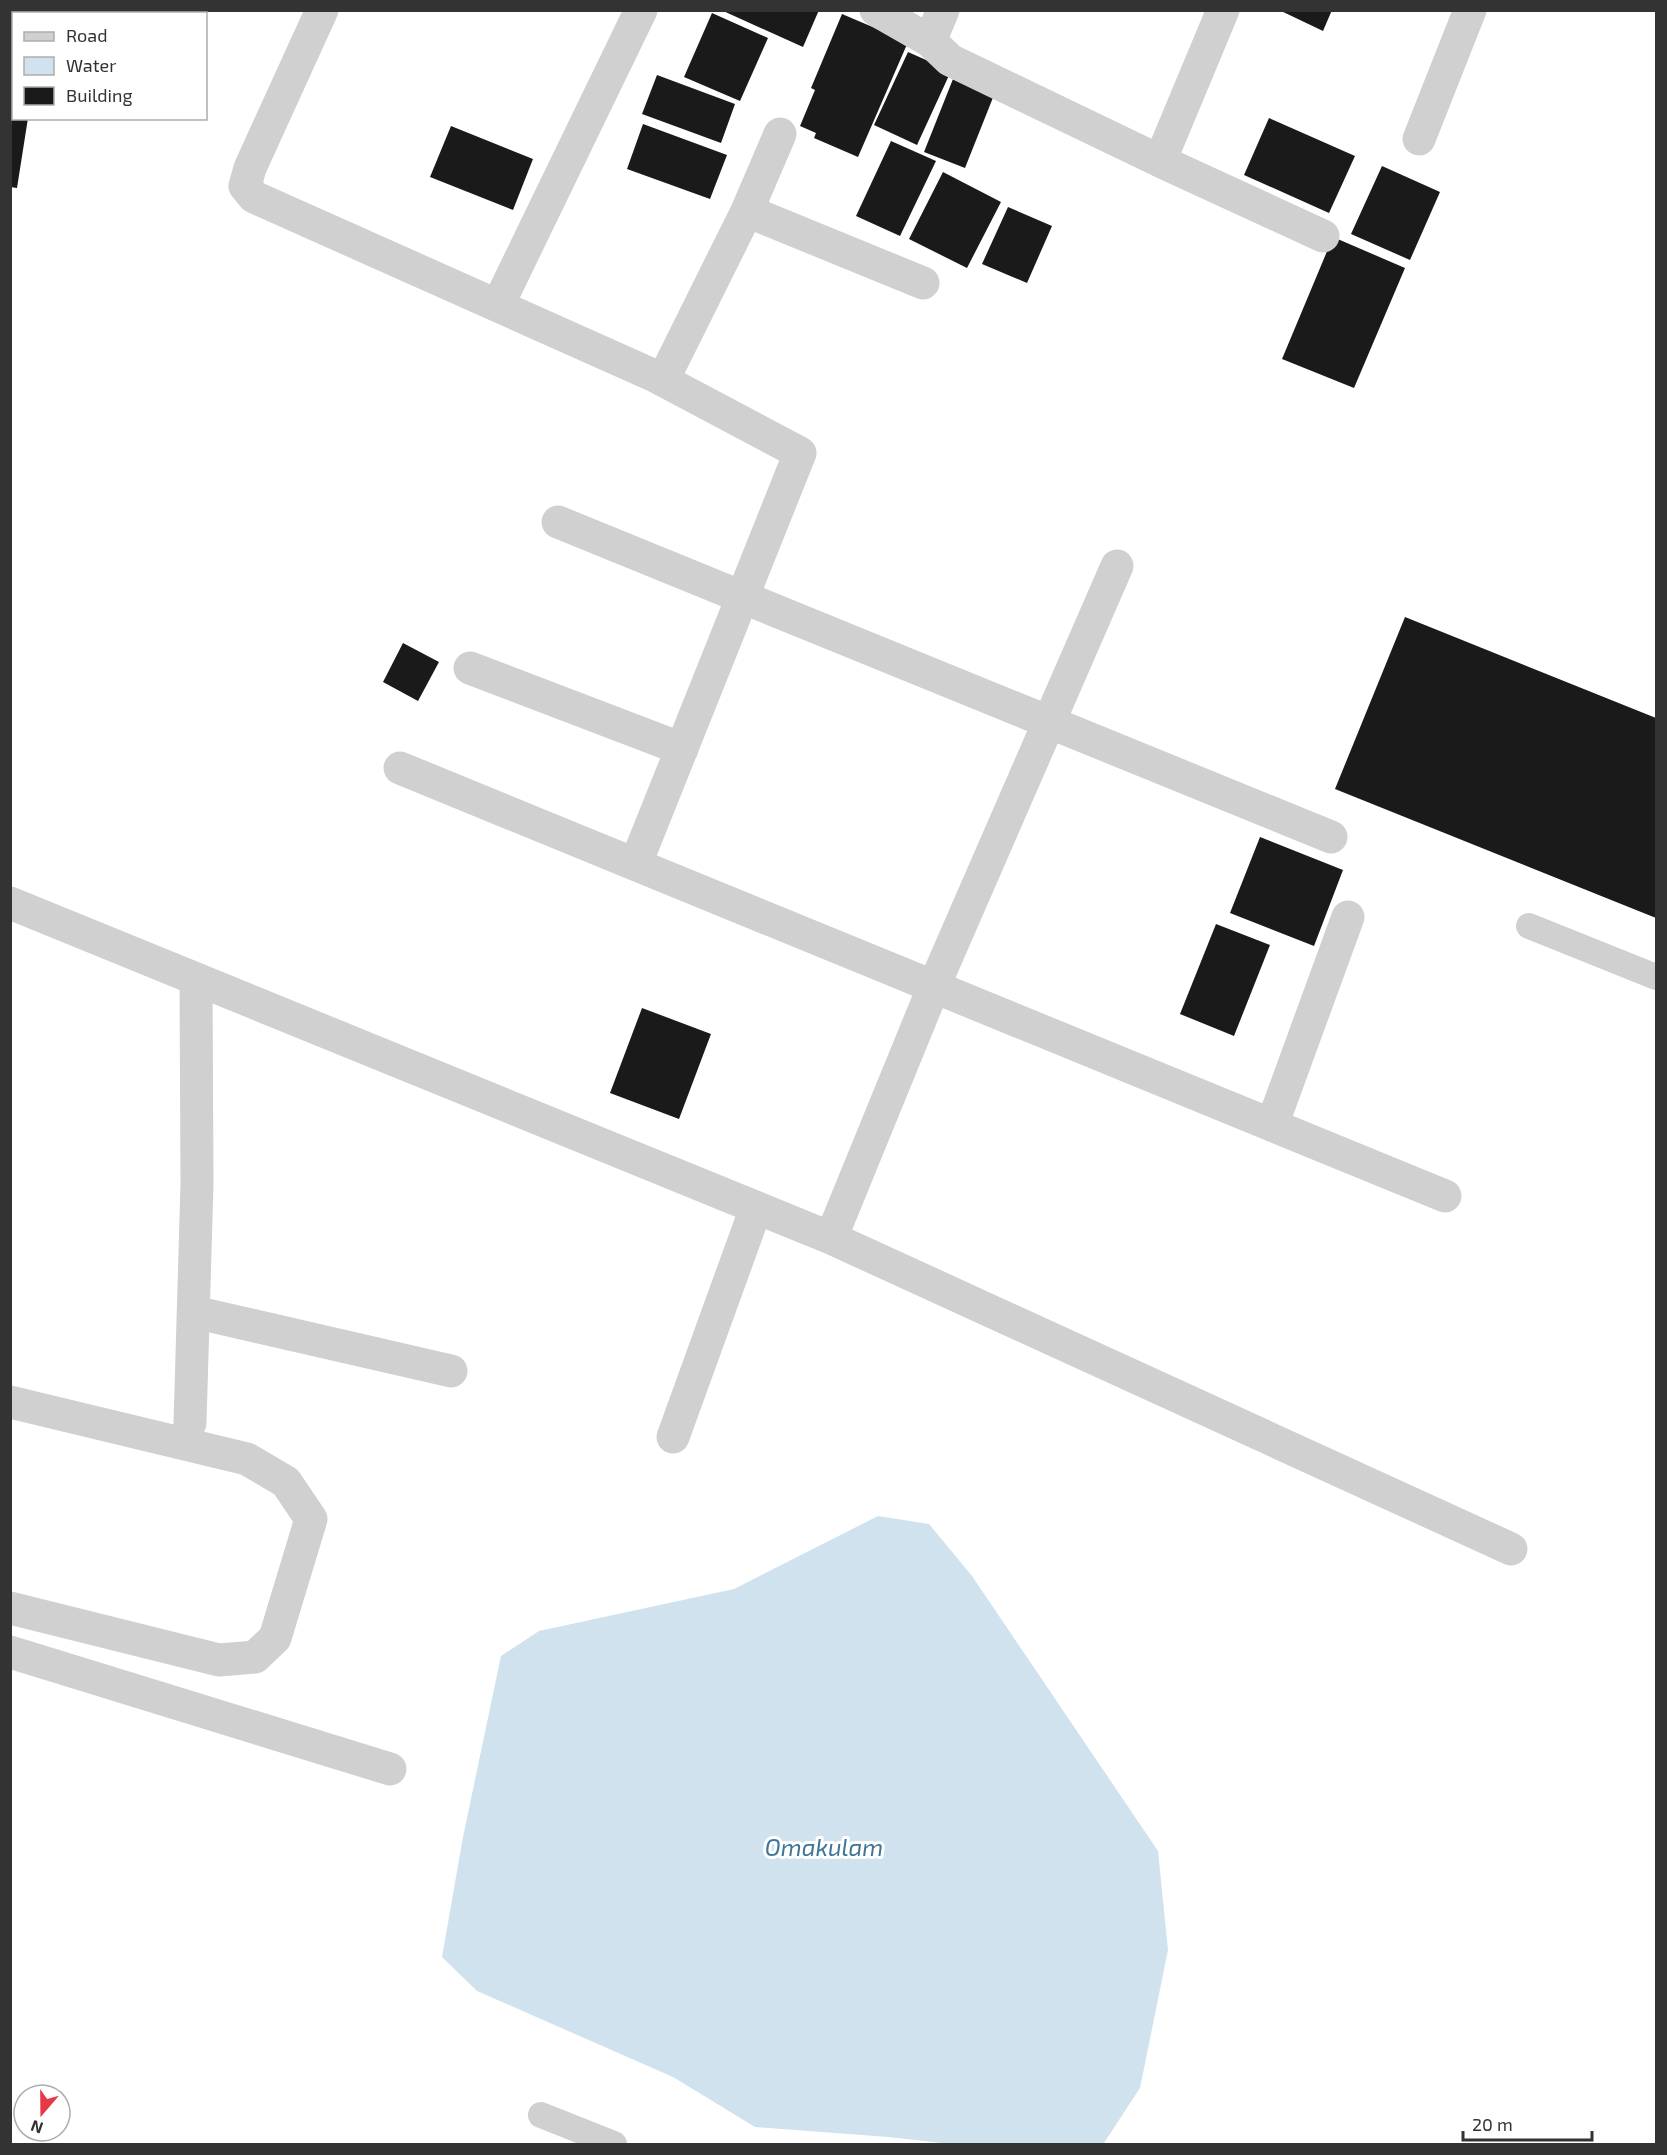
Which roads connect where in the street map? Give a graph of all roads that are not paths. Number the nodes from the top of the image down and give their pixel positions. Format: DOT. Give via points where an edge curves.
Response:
graph roads {
  1 [pos="322,10"];
  2 [pos="641,10"];
  3 [pos="876,10"];
  4 [pos="943,10"];
  5 [pos="1223,10"];
  6 [pos="1470,10"];
  7 [pos="930,41"];
  8 [pos="780,134"];
  9 [pos="1419,139"];
  10 [pos="1160,161"];
  11 [pos="747,211"];
  12 [pos="1323,236"];
  13 [pos="923,284"];
  14 [pos="498,305"];
  15 [pos="655,376"];
  16 [pos="558,522"];
  17 [pos="1117,566"];
  18 [pos="742,597"];
  19 [pos="470,668"];
  20 [pos="1049,722"];
  21 [pos="682,749"];
  22 [pos="400,768"];
  23 [pos="1330,837"];
  24 [pos="636,863"];
  25 [pos="10,903"];
  26 [pos="1348,917"];
  27 [pos="1529,927"];
  28 [pos="1656,976"];
  29 [pos="196,979"];
  30 [pos="934,986"];
  31 [pos="1272,1125"];
  32 [pos="1445,1196"];
  33 [pos="756,1208"];
  34 [pos="831,1238"];
  35 [pos="194,1312"];
  36 [pos="452,1371"];
  37 [pos="10,1402"];
  38 [pos="190,1423"];
  39 [pos="673,1437"];
  40 [pos="1511,1549"];
  41 [pos="10,1608"];
  42 [pos="10,1652"];
  43 [pos="390,1769"];
  44 [pos="542,2115"];
  45 [pos="614,2145"];
  1 -- 14 [label="street" via="245,186 254,198"];
  2 -- 14 [label="street"];
  3 -- 7 [label="street"];
  4 -- 7 [label="street"];
  5 -- 10 [label="street"];
  6 -- 9 [label="street"];
  7 -- 10 [label="street" via="950,60"];
  8 -- 11 [label="street"];
  10 -- 12 [label="street"];
  11 -- 13 [label="street"];
  11 -- 15 [label="street" via="666,374"];
  14 -- 15 [label="street"];
  15 -- 18 [label="street" via="800,453"];
  16 -- 18 [label="street"];
  17 -- 20 [label="street"];
  18 -- 20 [label="street"];
  18 -- 21 [label="street"];
  19 -- 21 [label="street"];
  20 -- 23 [label="street"];
  20 -- 30 [label="street"];
  21 -- 24 [label="street"];
  22 -- 24 [label="street"];
  24 -- 30 [label="street"];
  25 -- 29 [label="street"];
  26 -- 31 [label="street"];
  27 -- 28 [label="lane"];
  29 -- 33 [label="street"];
  29 -- 35 [label="street"];
  30 -- 31 [label="street"];
  30 -- 34 [label="street"];
  31 -- 32 [label="street"];
  33 -- 34 [label="street"];
  33 -- 39 [label="street"];
  34 -- 40 [label="street"];
  35 -- 36 [label="street"];
  35 -- 38 [label="street"];
  37 -- 41 [label="street" via="247,1459 286,1482 311,1519 275,1638 255,1657 219,1660"];
  42 -- 43 [label="street"];
  44 -- 45 [label="lane"];
}
